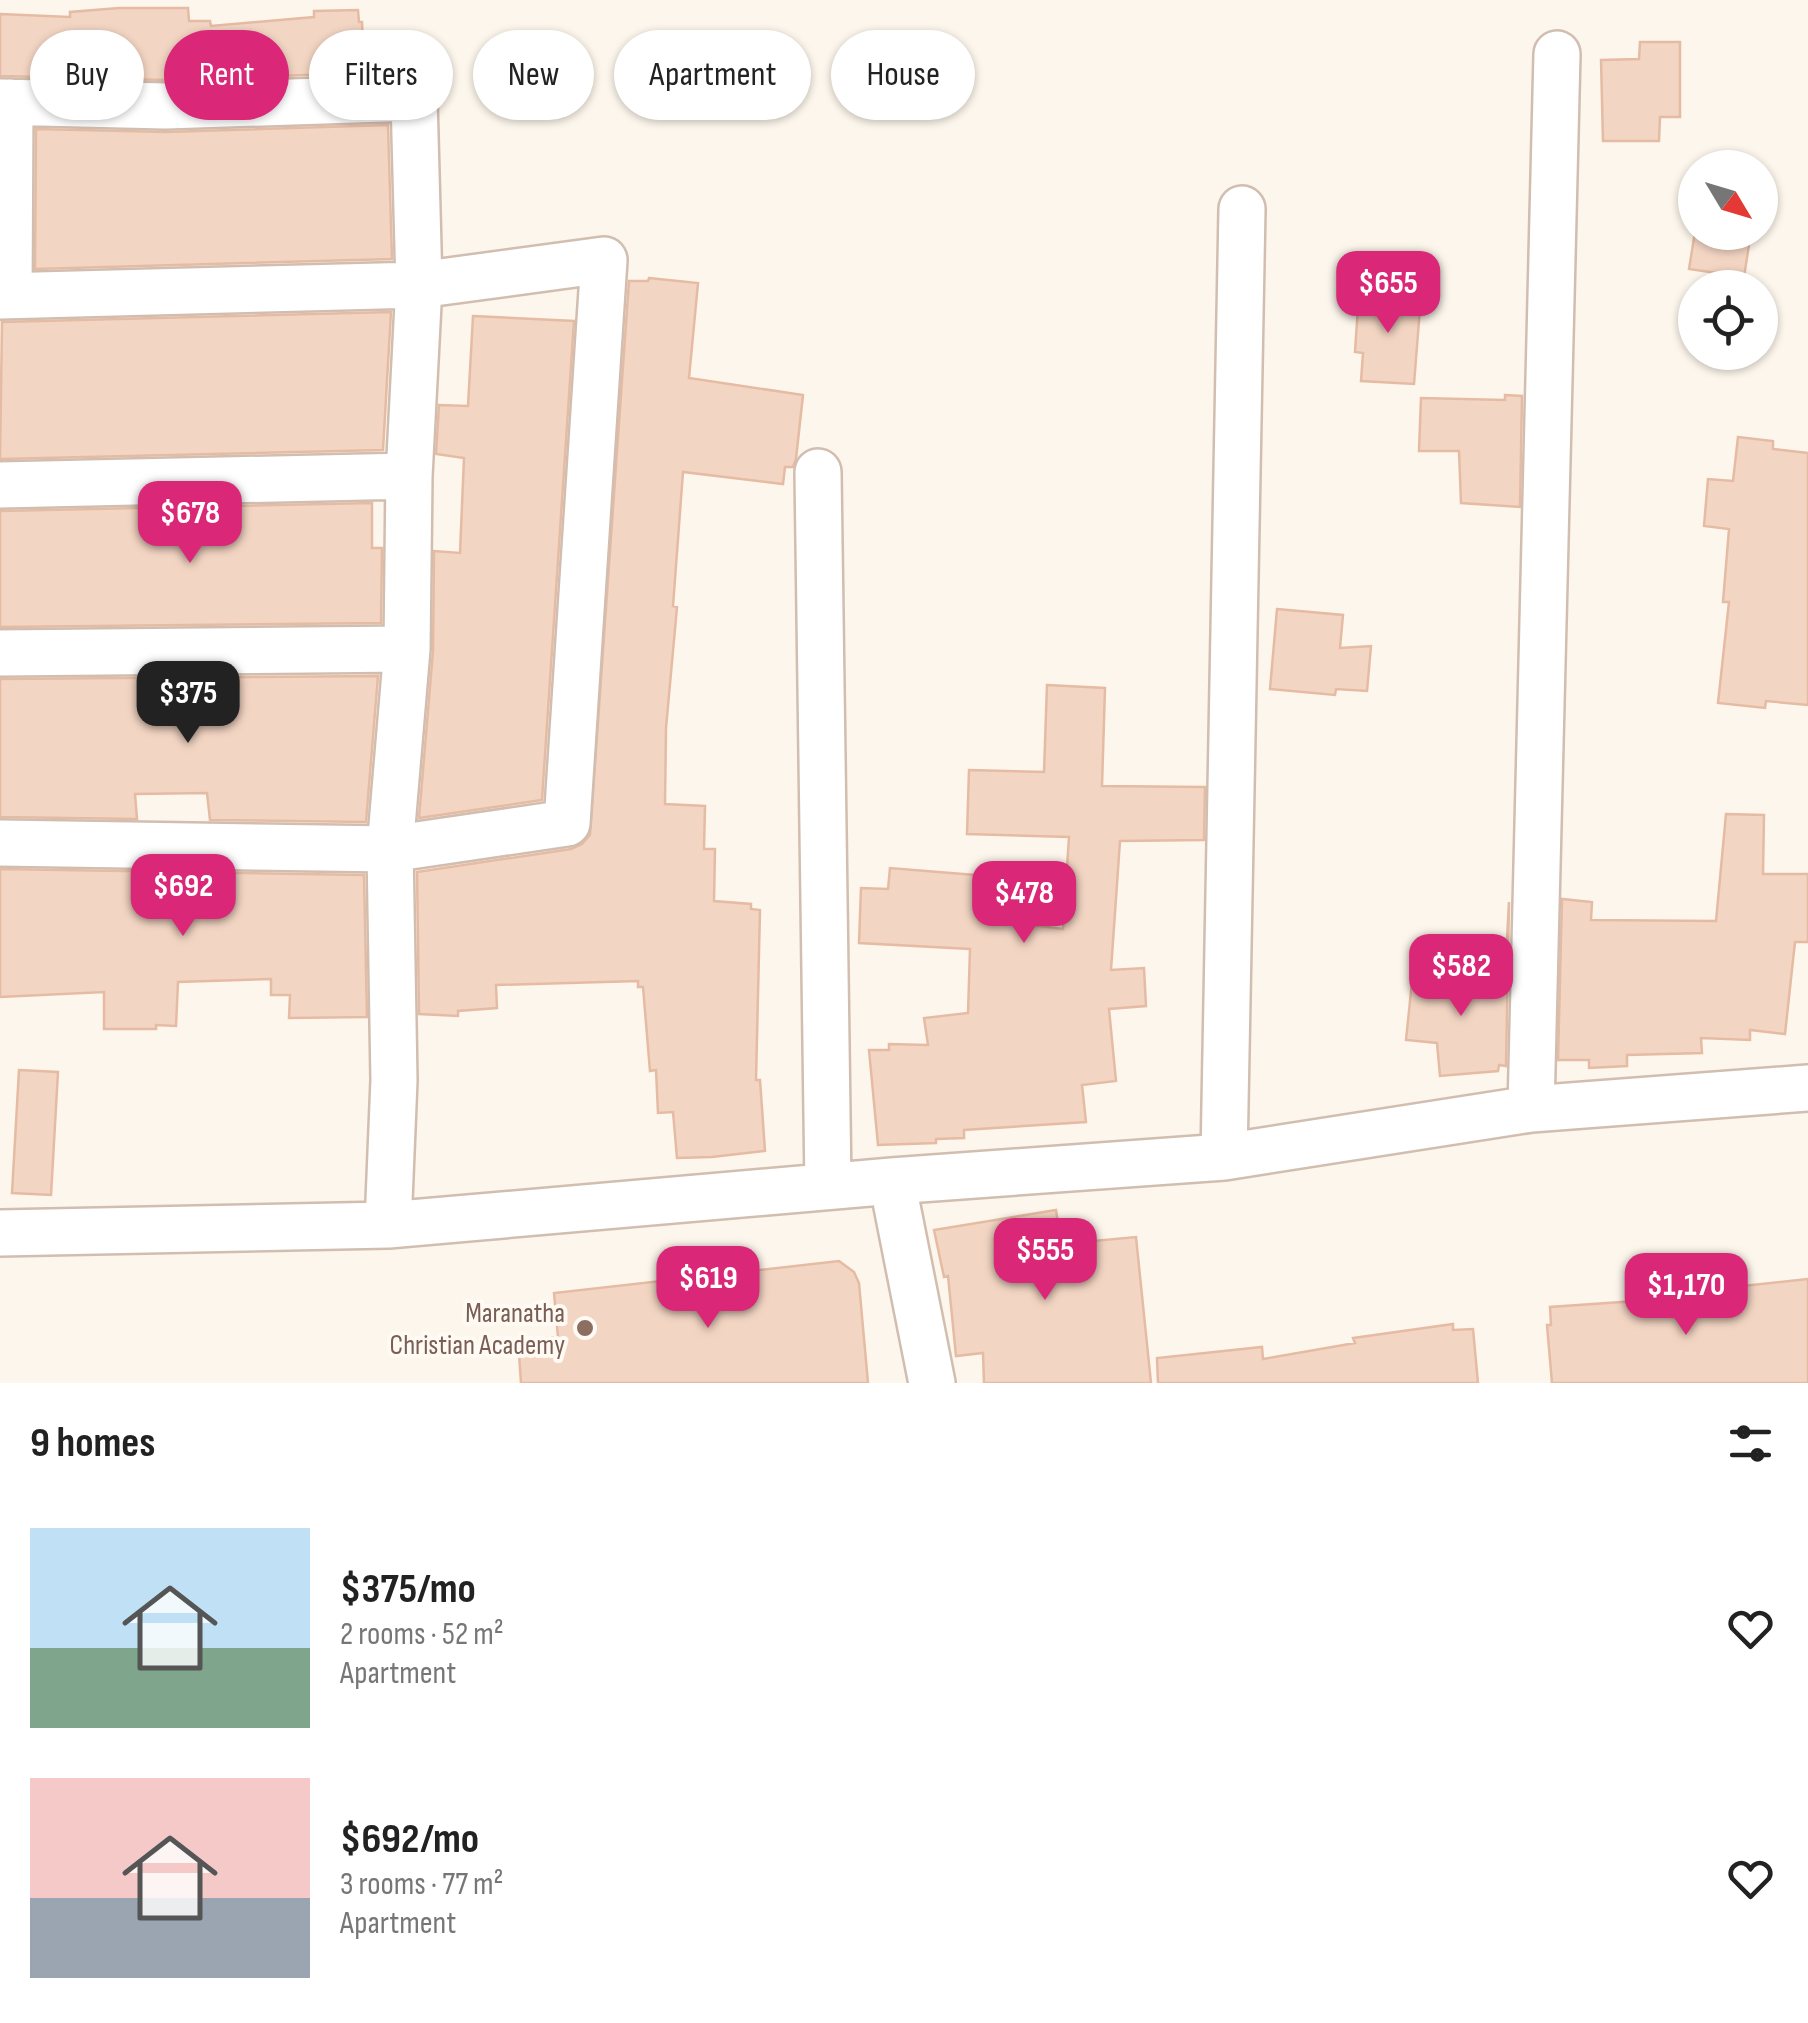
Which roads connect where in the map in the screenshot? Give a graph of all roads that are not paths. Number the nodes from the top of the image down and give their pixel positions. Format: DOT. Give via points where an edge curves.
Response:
graph roads {
  1 [pos="1557,54"];
  2 [pos="5,102"];
  3 [pos="1242,209"];
  4 [pos="419,285"];
  5 [pos="5,296"];
  6 [pos="818,472"];
  7 [pos="409,476"];
  8 [pos="0,485"];
  9 [pos="407,650"];
  10 [pos="0,653"];
  11 [pos="0,843"];
  12 [pos="390,850"];
  13 [pos="1808,1088"];
  14 [pos="1531,1108"];
  15 [pos="1224,1157"];
  16 [pos="892,1181"];
  17 [pos="828,1186"];
  18 [pos="388,1225"];
  19 [pos="0,1233"];
  20 [pos="932,1383"];
  1 -- 14 [label="street"];
  2 -- 4 [label="street" via="165,106 414,98"];
  2 -- 5 [label="street"];
  3 -- 15 [label="street"];
  4 -- 5 [label="street"];
  4 -- 7 [label="street"];
  4 -- 12 [label="street" via="604,260 567,823"];
  6 -- 17 [label="street"];
  7 -- 8 [label="street"];
  7 -- 9 [label="street"];
  9 -- 10 [label="street"];
  9 -- 12 [label="street"];
  11 -- 12 [label="street"];
  12 -- 18 [label="street" via="394,1080"];
  13 -- 14 [label="street"];
  14 -- 15 [label="street"];
  15 -- 16 [label="street"];
  16 -- 17 [label="street"];
  16 -- 20 [label="street"];
  17 -- 18 [label="street"];
  18 -- 19 [label="street"];
}
